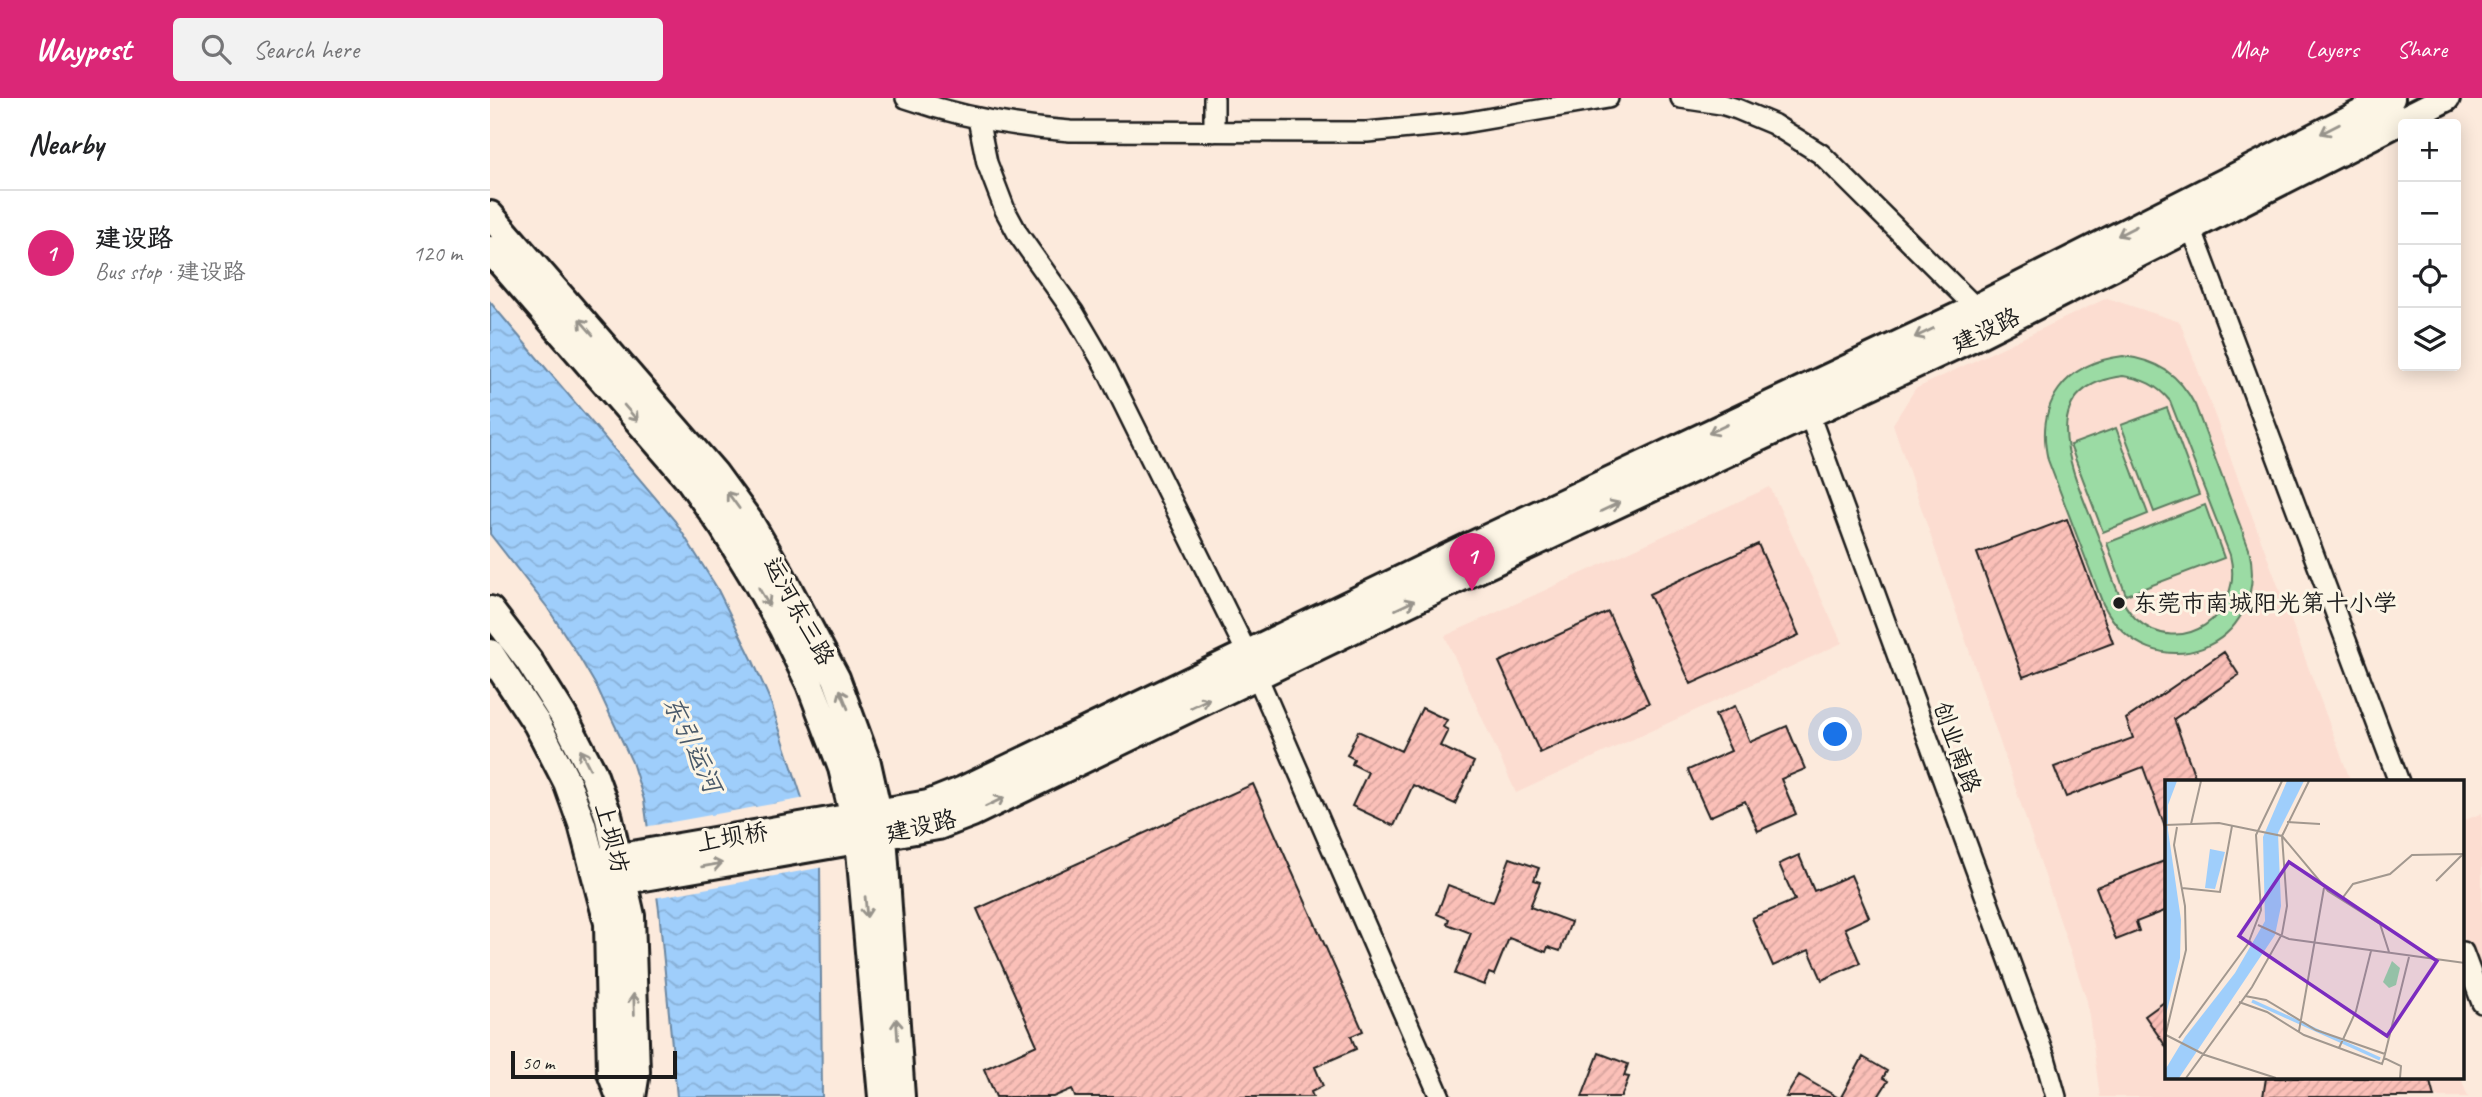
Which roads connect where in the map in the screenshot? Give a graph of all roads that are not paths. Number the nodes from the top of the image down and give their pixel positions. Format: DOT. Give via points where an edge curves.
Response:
graph roads {
  1 [pos="906,98"];
  2 [pos="1214,98"];
  3 [pos="1608,98"];
  4 [pos="1681,98"];
  5 [pos="2391,98"];
  6 [pos="2446,98"];
  7 [pos="961,106"];
  8 [pos="978,119"];
  9 [pos="1214,132"];
  10 [pos="490,215"];
  11 [pos="2191,227"];
  12 [pos="490,250"];
  13 [pos="1976,308"];
  14 [pos="1809,414"];
  15 [pos="490,610"];
  16 [pos="490,653"];
  17 [pos="1252,665"];
  18 [pos="2398,780"];
  19 [pos="869,825"];
  20 [pos="825,833"];
  21 [pos="619,869"];
  22 [pos="2464,955"];
  23 [pos="2482,1003"];
  24 [pos="620,1097"];
  25 [pos="632,1097"];
  26 [pos="882,1097"];
  27 [pos="901,1097"];
  28 [pos="1440,1097"];
  29 [pos="2056,1097"];
  1 -- 7 [label="street"];
  2 -- 9 [label="street"];
  3 -- 9 [label="street" via="1463,123 1367,132"];
  4 -- 13 [label="street" via="1737,109 1773,124 1821,154"];
  5 -- 13 [label="street, 建设路, one-way"];
  6 -- 11 [label="street, 建设路"];
  7 -- 8 [label="street"];
  8 -- 9 [label="street" via="1070,131"];
  8 -- 17 [label="street" via="1005,210 1105,366"];
  19 -- 10 [label="street, 运河东三路, one-way" via="867,763 836,678 749,521 713,473"];
  11 -- 14 [label="street, 建设路"];
  11 -- 18 [label="street"];
  12 -- 19 [label="street, 运河东三路, one-way" via="688,478 723,527 810,684"];
  13 -- 17 [label="street, 建设路, one-way"];
  17 -- 14 [label="street, 建设路, one-way"];
  14 -- 29 [label="street, 创业南路"];
  21 -- 15 [label="street, 上坝坊, one-way" via="593,773 529,661"];
  16 -- 21 [label="street, 上坝坊" via="537,724 567,782 582,824"];
  17 -- 19 [label="street, 建设路" via="972,813 939,826"];
  17 -- 28 [label="street"];
  19 -- 20 [label="street, 建设路"];
  19 -- 26 [label="street, 运河东三路, one-way"];
  27 -- 19 [label="street, 运河东三路, one-way"];
  20 -- 21 [label="street, 上坝桥"];
  21 -- 24 [label="street, 上坝坊" via="608,923 611,1073"];
  25 -- 21 [label="street, 上坝坊, one-way" via="636,1072 631,916"];
  22 -- 23 [label="street"];
}
